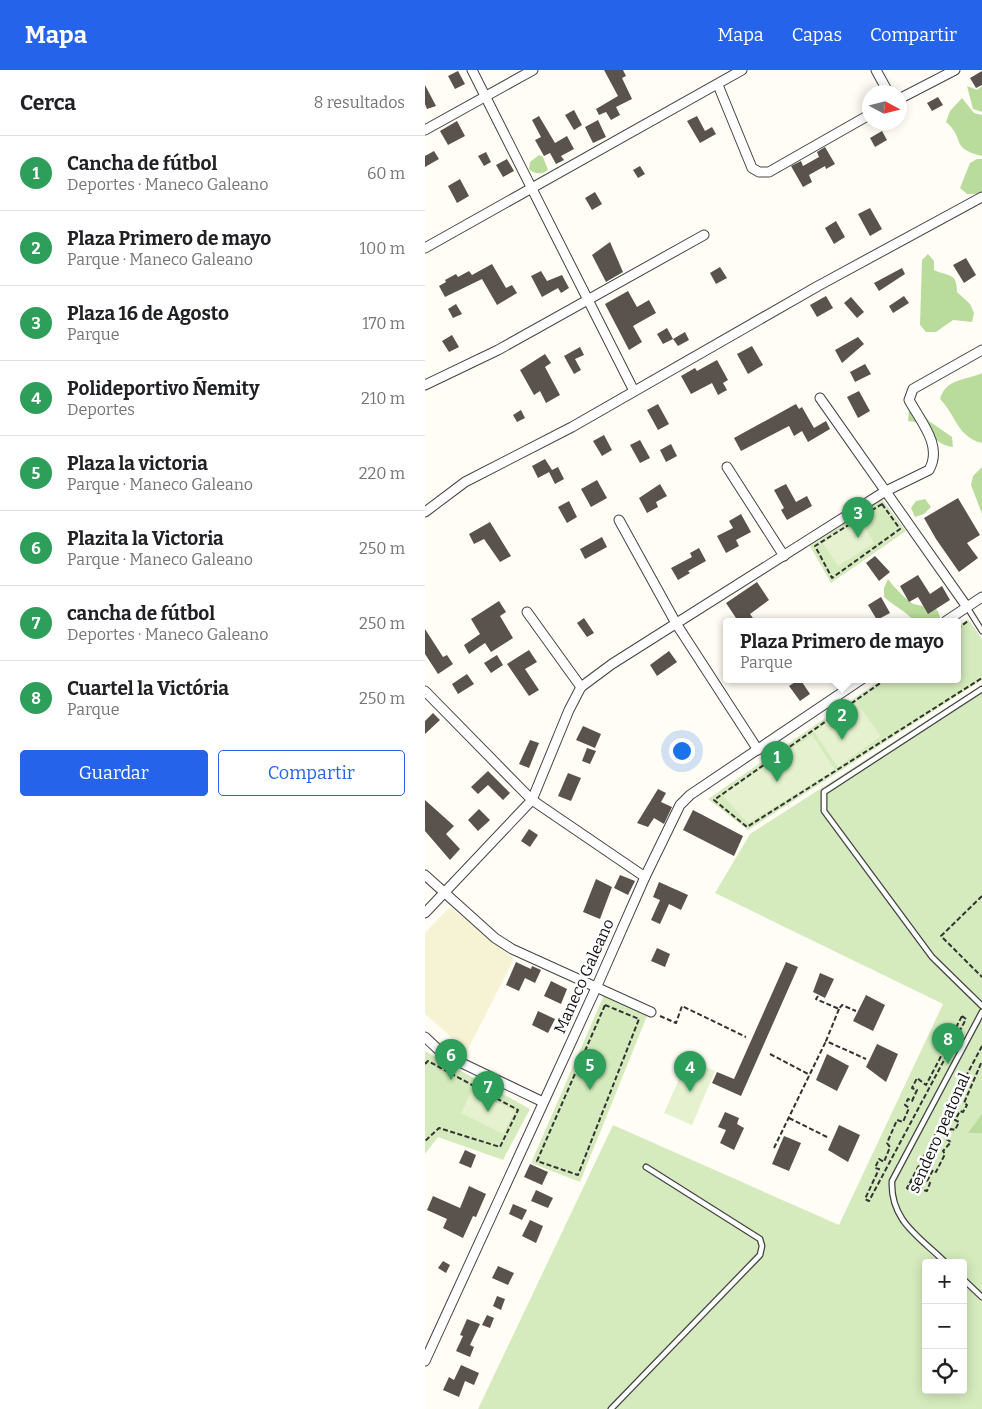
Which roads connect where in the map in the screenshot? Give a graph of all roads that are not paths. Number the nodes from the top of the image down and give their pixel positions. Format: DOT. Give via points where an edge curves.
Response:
graph roads {
  1 [pos="472,70"];
  2 [pos="533,70"];
  3 [pos="742,70"];
  4 [pos="876,70"];
  5 [pos="955,70"];
  6 [pos="718,85"];
  7 [pos="884,85"];
  8 [pos="907,95"];
  9 [pos="486,96"];
  10 [pos="862,119"];
  11 [pos="425,130"];
  12 [pos="533,187"];
  13 [pos="982,197"];
  14 [pos="704,235"];
  15 [pos="425,248"];
  16 [pos="589,300"];
  17 [pos="982,350"];
  18 [pos="425,385"];
  19 [pos="634,392"];
  20 [pos="820,398"];
  21 [pos="727,467"];
  22 [pos="885,492"];
  23 [pos="425,512"];
  24 [pos="619,520"];
  25 [pos="784,556"];
  26 [pos="982,597"];
  27 [pos="967,607"];
  28 [pos="527,612"];
  29 [pos="950,618"];
  30 [pos="677,624"];
  31 [pos="982,631"];
  32 [pos="856,683"];
  33 [pos="581,687"];
  34 [pos="982,689"];
  35 [pos="425,691"];
  36 [pos="758,750"];
  37 [pos="532,800"];
  38 [pos="425,875"];
  39 [pos="645,877"];
  40 [pos="443,894"];
  41 [pos="425,913"];
  42 [pos="596,988"];
  43 [pos="982,1006"];
  44 [pos="651,1012"];
  45 [pos="982,1012"];
  46 [pos="425,1037"];
  47 [pos="543,1102"];
  48 [pos="646,1167"];
  49 [pos="943,1259"];
  50 [pos="967,1283"];
  51 [pos="982,1297"];
  52 [pos="425,1361"];
  53 [pos="611,1409"];
  1 -- 9 [label="street"];
  2 -- 9 [label="street"];
  3 -- 6 [label="street"];
  4 -- 7 [label="street"];
  5 -- 8 [label="street"];
  6 -- 10 [label="street" via="752,168 759,172 769,172"];
  6 -- 12 [label="street"];
  9 -- 11 [label="street"];
  9 -- 12 [label="street"];
  12 -- 15 [label="street"];
  12 -- 16 [label="street"];
  13 -- 19 [label="street" via="818,286"];
  14 -- 16 [label="street"];
  16 -- 18 [label="street" via="498,350"];
  16 -- 19 [label="street"];
  17 -- 22 [label="street" via="913,388 909,400 933,443 934,459 929,470"];
  19 -- 23 [label="street" via="465,482"];
  20 -- 22 [label="street"];
  21 -- 25 [label="street"];
  22 -- 25 [label="street"];
  22 -- 27 [label="street"];
  24 -- 30 [label="street"];
  25 -- 30 [label="street"];
  26 -- 27 [label="street"];
  27 -- 29 [label="street"];
  27 -- 31 [label="lane"];
  28 -- 33 [label="street"];
  30 -- 33 [label="street"];
  30 -- 36 [label="street"];
  32 -- 36 [label="street, Maneco Galeano"];
  33 -- 37 [label="street"];
  34 -- 43 [label="lane" via="824,792 822,802 824,811 932,957"];
  35 -- 37 [label="street"];
  36 -- 39 [label="street, Maneco Galeano" via="680,805"];
  37 -- 39 [label="street"];
  37 -- 40 [label="street"];
  38 -- 40 [label="street"];
  39 -- 42 [label="street, Maneco Galeano"];
  40 -- 41 [label="street"];
  40 -- 42 [label="street" via="495,938"];
  42 -- 44 [label="street"];
  42 -- 47 [label="street, Maneco Galeano"];
  45 -- 49 [label="lane" via="892,1181 891,1199 899,1217"];
  46 -- 47 [label="street" via="443,1054"];
  47 -- 52 [label="street, Maneco Galeano"];
  48 -- 53 [label="lane" via="760,1239 762,1246 759,1255"];
  50 -- 51 [label="lane"];
}
